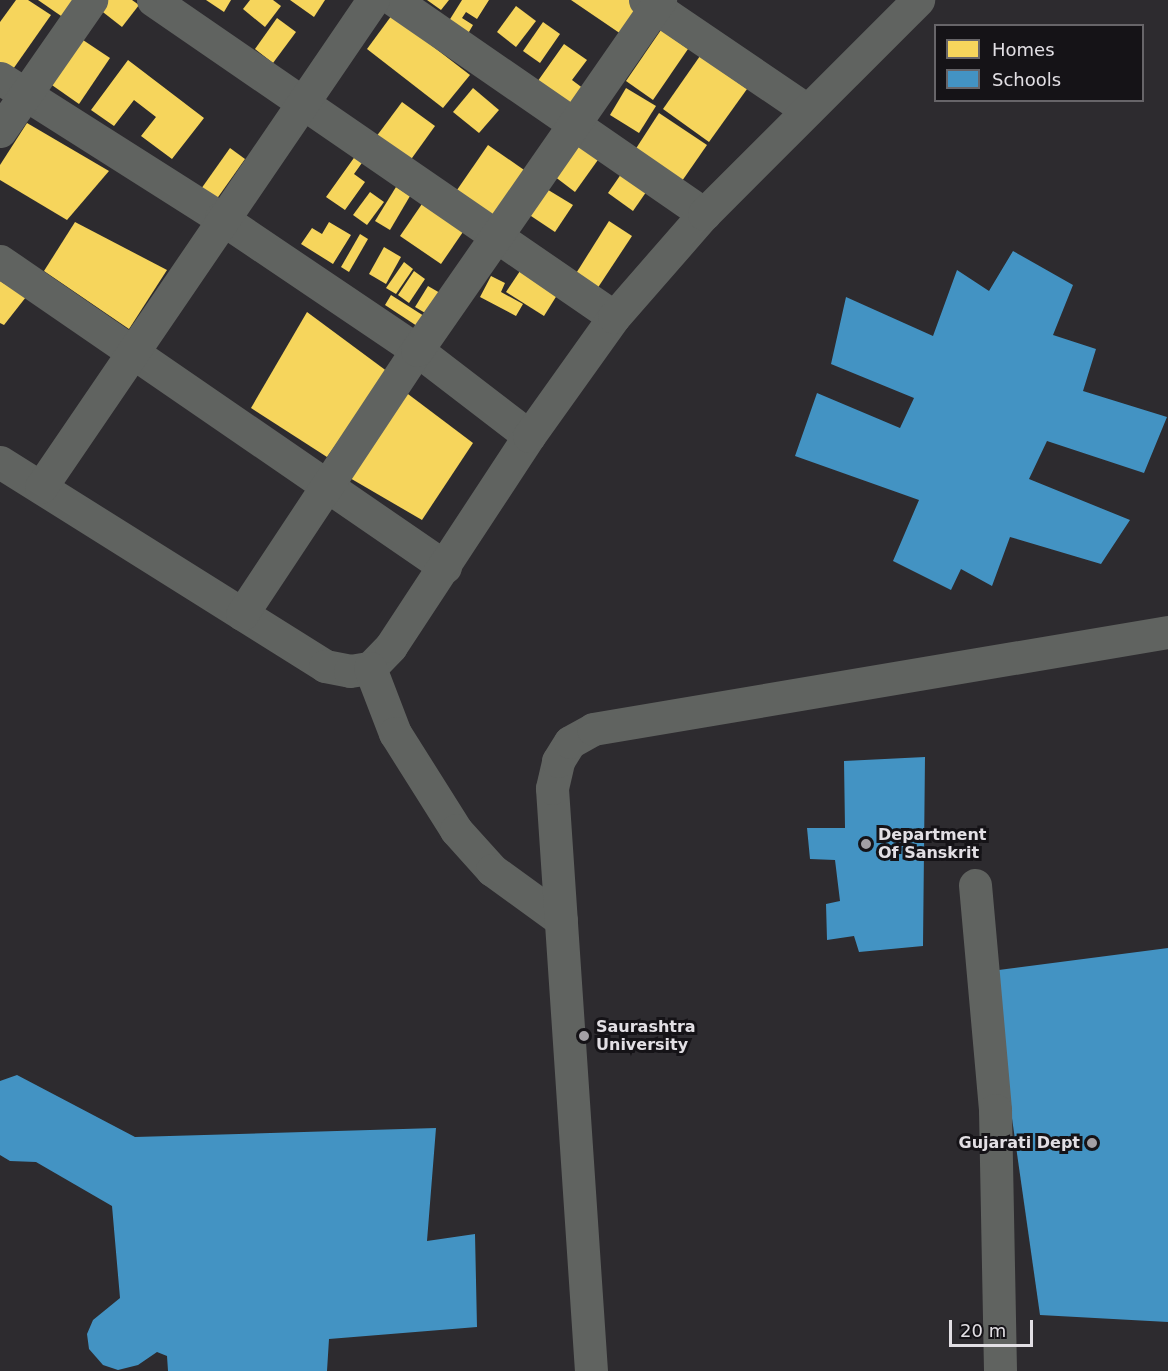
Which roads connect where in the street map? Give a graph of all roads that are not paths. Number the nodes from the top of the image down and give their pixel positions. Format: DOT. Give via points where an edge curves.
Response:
graph roads {
  1 [pos="91,0"];
  2 [pos="153,0"];
  3 [pos="373,0"];
  4 [pos="394,0"];
  5 [pos="653,2"];
  6 [pos="910,2"];
  7 [pos="13,86"];
  8 [pos="303,101"];
  9 [pos="807,111"];
  10 [pos="574,123"];
  11 [pos="0,131"];
  12 [pos="704,214"];
  13 [pos="221,218"];
  14 [pos="497,234"];
  15 [pos="0,261"];
  16 [pos="614,316"];
  17 [pos="417,350"];
  18 [pos="132,352"];
  19 [pos="529,436"];
  20 [pos="0,462"];
  21 [pos="327,486"];
  22 [pos="41,487"];
  23 [pos="446,567"];
  24 [pos="242,614"];
  25 [pos="1168,632"];
  26 [pos="370,668"];
  27 [pos="975,885"];
  28 [pos="561,920"];
  29 [pos="591,1371"];
  30 [pos="1000,1371"];
  1 -- 7 [label="street"];
  2 -- 8 [label="street"];
  3 -- 8 [label="street"];
  4 -- 10 [label="street"];
  5 -- 9 [label="street"];
  5 -- 10 [label="street"];
  6 -- 9 [label="street"];
  7 -- 11 [label="street"];
  7 -- 13 [label="street"];
  8 -- 13 [label="street"];
  8 -- 14 [label="street"];
  9 -- 12 [label="street"];
  10 -- 12 [label="street"];
  10 -- 14 [label="street"];
  12 -- 16 [label="street"];
  13 -- 17 [label="street"];
  13 -- 18 [label="street"];
  14 -- 16 [label="street"];
  14 -- 17 [label="street"];
  15 -- 18 [label="street"];
  16 -- 19 [label="street"];
  17 -- 19 [label="street"];
  17 -- 21 [label="street"];
  18 -- 21 [label="street"];
  18 -- 22 [label="street"];
  19 -- 23 [label="street"];
  20 -- 22 [label="street"];
  21 -- 23 [label="street"];
  21 -- 24 [label="street"];
  22 -- 24 [label="street"];
  23 -- 26 [label="street" via="391,646"];
  24 -- 26 [label="street" via="325,666 350,672"];
  25 -- 28 [label="street" via="593,729 570,742 558,761 552,788"];
  26 -- 28 [label="street" via="395,733 456,831 492,870"];
  27 -- 30 [label="street" via="994,1110"];
  28 -- 29 [label="street"];
}
